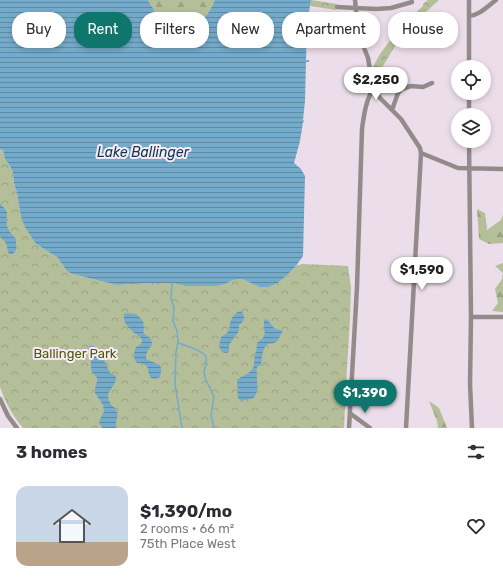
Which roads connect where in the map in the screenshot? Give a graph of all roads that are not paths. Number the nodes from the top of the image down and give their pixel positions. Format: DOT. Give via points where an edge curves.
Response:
graph roads {
  1 [pos="355,0"];
  2 [pos="469,0"];
  3 [pos="496,0"];
  4 [pos="412,2"];
  5 [pos="337,7"];
  6 [pos="356,8"];
  7 [pos="469,16"];
  8 [pos="469,60"];
  9 [pos="432,83"];
  10 [pos="374,87"];
  11 [pos="392,110"];
  12 [pos="469,148"];
  13 [pos="421,154"];
  14 [pos="469,169"];
  15 [pos="503,169"];
  16 [pos="472,317"];
  17 [pos="503,317"];
  18 [pos="0,399"];
  19 [pos="351,414"];
  20 [pos="17,428"];
  21 [pos="349,428"];
  22 [pos="370,428"];
  23 [pos="406,428"];
  24 [pos="472,428"];
  1 -- 6 [label="street"];
  2 -- 7 [label="street"];
  3 -- 7 [label="street" via="478,14"];
  4 -- 6 [label="street" via="391,8"];
  5 -- 6 [label="street"];
  6 -- 10 [label="street" via="359,35 368,58"];
  7 -- 8 [label="street"];
  9 -- 11 [label="street" via="423,87 411,86 402,89"];
  10 -- 11 [label="street" via="380,98"];
  10 -- 19 [label="street" via="368,98 362,129"];
  11 -- 13 [label="street" via="410,132"];
  12 -- 14 [label="street"];
  13 -- 14 [label="street" via="458,168"];
  13 -- 23 [label="street"];
  14 -- 15 [label="street"];
  14 -- 16 [label="street"];
  16 -- 17 [label="street"];
  16 -- 24 [label="street"];
  18 -- 20 [label="street"];
  19 -- 21 [label="street"];
  19 -- 22 [label="street"];
}
